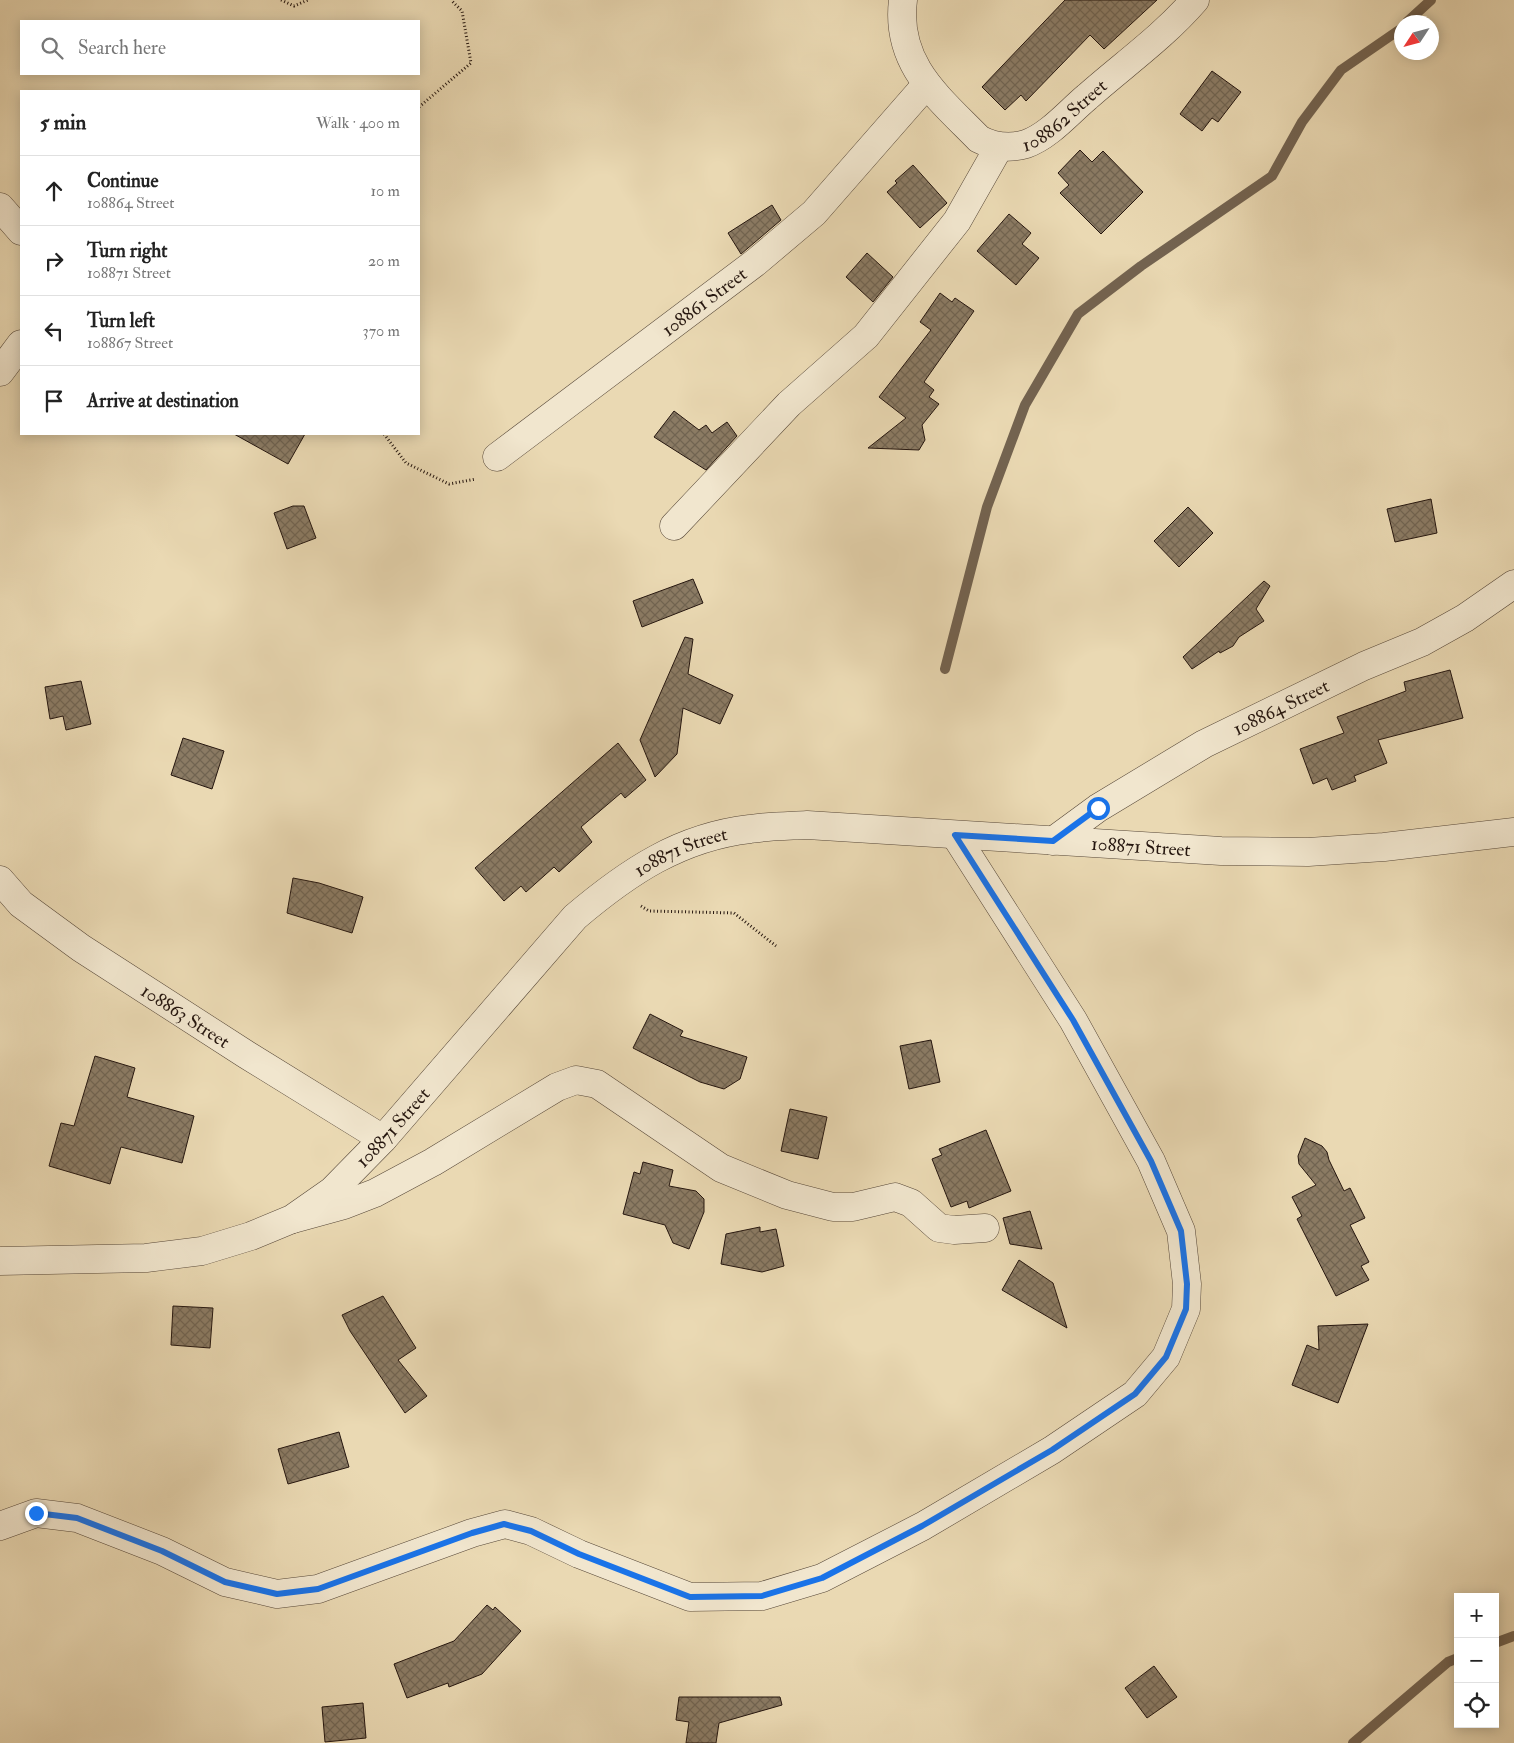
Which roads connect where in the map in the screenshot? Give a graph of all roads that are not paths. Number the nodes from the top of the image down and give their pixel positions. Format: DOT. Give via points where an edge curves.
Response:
graph roads {
  1 [pos="903,0"];
  2 [pos="1195,0"];
  3 [pos="926,85"];
  4 [pos="999,146"];
  5 [pos="0,207"];
  6 [pos="20,230"];
  7 [pos="20,345"];
  8 [pos="0,372"];
  9 [pos="498,456"];
  10 [pos="674,526"];
  11 [pos="1514,584"];
  12 [pos="1514,832"];
  13 [pos="955,835"];
  14 [pos="1053,841"];
  15 [pos="0,880"];
  16 [pos="383,1139"];
  17 [pos="292,1219"];
  18 [pos="985,1228"];
  19 [pos="0,1261"];
  20 [pos="0,1526"];
  1 -- 3 [label="street" via="903,28 909,56"];
  2 -- 4 [label="street, 108862 Street" via="1148,46 1049,130 1028,143"];
  3 -- 4 [label="street, 108862 Street" via="979,138"];
  3 -- 9 [label="street, 108861 Street" via="814,213 756,262"];
  4 -- 10 [label="street" via="957,221 866,336 789,404"];
  5 -- 6 [label="street"];
  7 -- 8 [label="street"];
  11 -- 14 [label="street, 108864 Street" via="1465,618 1422,642 1364,666 1204,744 1098,808"];
  12 -- 14 [label="street, 108871 Street" via="1308,852 1221,851"];
  13 -- 14 [label="street, 108871 Street"];
  13 -- 16 [label="street, 108871 Street" via="807,825 749,829 699,840 659,856 612,886 575,916"];
  13 -- 20 [label="street" via="1073,1020 1151,1161 1181,1231 1187,1284 1186,1309 1166,1357 1135,1394 1052,1450 922,1526 822,1578 762,1596 690,1597 579,1554 531,1531 504,1524 318,1589 277,1594 225,1582 162,1551 77,1518 36,1513"];
  15 -- 16 [label="street, 108863 Street" via="21,904 81,948"];
  16 -- 17 [label="street, 108871 Street" via="332,1191"];
  17 -- 18 [label="street" via="344,1206 375,1193 434,1162 557,1087 576,1080 597,1084 722,1168 787,1195 833,1207 894,1197 911,1203 939,1228"];
  17 -- 19 [label="street, 108871 Street" via="202,1251 146,1258"];
}
